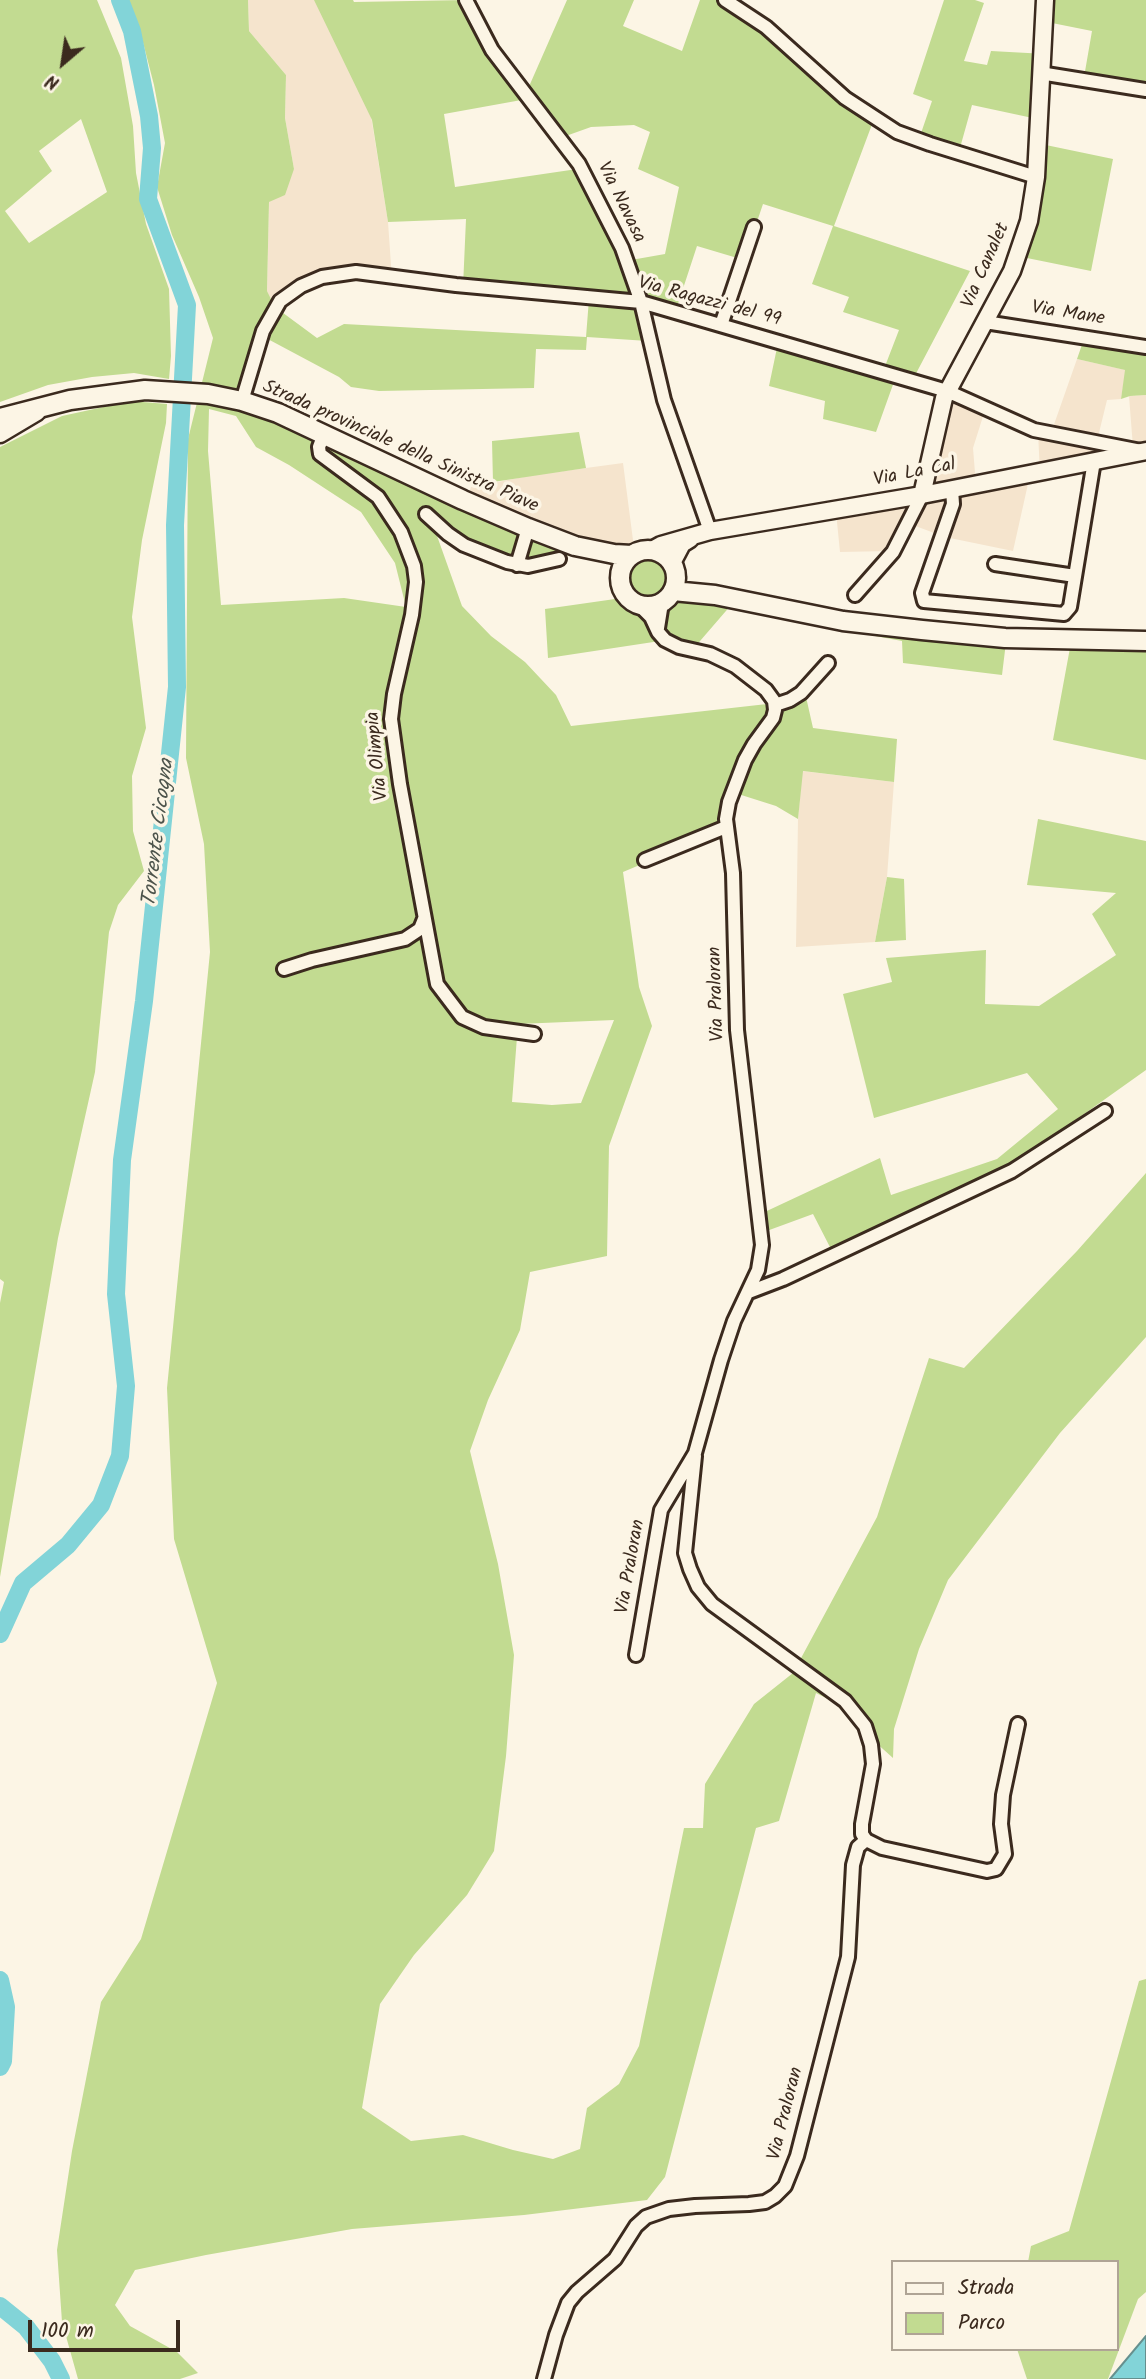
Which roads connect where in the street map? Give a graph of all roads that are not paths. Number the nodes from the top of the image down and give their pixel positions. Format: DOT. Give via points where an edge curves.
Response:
graph roads {
  1 [pos="466,0"];
  2 [pos="725,0"];
  3 [pos="1045,0"];
  4 [pos="1040,73"];
  5 [pos="1146,90"];
  6 [pos="1036,177"];
  7 [pos="754,227"];
  8 [pos="641,302"];
  9 [pos="985,322"];
  10 [pos="721,325"];
  11 [pos="1146,347"];
  12 [pos="947,391"];
  13 [pos="242,401"];
  14 [pos="51,404"];
  15 [pos="0,409"];
  16 [pos="0,418"];
  17 [pos="0,434"];
  18 [pos="324,434"];
  19 [pos="1145,451"];
  20 [pos="1094,461"];
  21 [pos="952,489"];
  22 [pos="922,495"];
  23 [pos="426,514"];
  24 [pos="528,528"];
  25 [pos="710,531"];
  26 [pos="692,537"];
  27 [pos="575,546"];
  28 [pos="652,550"];
  29 [pos="632,555"];
  30 [pos="559,559"];
  31 [pos="995,564"];
  32 [pos="517,565"];
  33 [pos="674,568"];
  34 [pos="1075,576"];
  35 [pos="619,581"];
  36 [pos="715,594"];
  37 [pos="855,595"];
  38 [pos="668,597"];
  39 [pos="640,606"];
  40 [pos="659,632"];
  41 [pos="1146,641"];
  42 [pos="828,663"];
  43 [pos="775,705"];
  44 [pos="726,827"];
  45 [pos="645,860"];
  46 [pos="424,919"];
  47 [pos="284,969"];
  48 [pos="534,1034"];
  49 [pos="1105,1111"];
  50 [pos="749,1292"];
  51 [pos="695,1453"];
  52 [pos="636,1654"];
  53 [pos="1018,1724"];
  54 [pos="866,1840"];
  55 [pos="544,2379"];
  1 -- 8 [label="street, Via Navasa" via="492,50 589,180 622,248"];
  2 -- 6 [label="street" via="766,27 845,98 897,132"];
  3 -- 4 [label="street, Via Canalet"];
  4 -- 5 [label="street"];
  4 -- 6 [label="street, Via Canalet"];
  6 -- 9 [label="street, Via Canalet" via="1019,255"];
  7 -- 10 [label="street"];
  8 -- 10 [label="street, Via Ragazzi del 99"];
  8 -- 13 [label="street, Via Ragazzi del 99" via="356,272 322,276 301,285 274,309 258,343"];
  8 -- 25 [label="street, Via Navasa" via="664,400"];
  9 -- 11 [label="street, Via Mane"];
  9 -- 12 [label="street, Via Canalet"];
  10 -- 12 [label="street, Via Ragazzi del 99"];
  12 -- 19 [label="street, Via Ragazzi del 99" via="1034,430"];
  12 -- 22 [label="street, Via Canalet"];
  13 -- 14 [label="main road, Strada provinciale della Sinistra Piave" via="145,390"];
  13 -- 18 [label="main road, Strada provinciale della Sinistra Piave"];
  14 -- 15 [label="street"];
  14 -- 16 [label="main road, Strada provinciale della Sinistra Piave"];
  14 -- 17 [label="street"];
  18 -- 24 [label="main road, Strada provinciale della Sinistra Piave"];
  18 -- 46 [label="street, Via Olimpia" via="320,454 378,498 401,532 414,566 412,614 391,719"];
  19 -- 20 [label="street, Via La Cal"];
  20 -- 21 [label="street, Via La Cal"];
  20 -- 34 [label="street"];
  21 -- 22 [label="street, Via La Cal"];
  21 -- 34 [label="street" via="953,502 922,593 925,601 1064,614 1070,607"];
  22 -- 25 [label="street, Via La Cal"];
  22 -- 37 [label="street" via="893,552"];
  23 -- 32 [label="street" via="464,545"];
  24 -- 27 [label="main road, Strada provinciale della Sinistra Piave"];
  24 -- 32 [label="street"];
  25 -- 26 [label="street, Via La Cal"];
  26 -- 28 [label="street, Via La Cal"];
  26 -- 33 [label="street" via="682,544"];
  27 -- 29 [label="main road"];
  27 -- 35 [label="main road"];
  28 -- 29 [label="main road"];
  28 -- 33 [label="main road" via="667,557"];
  29 -- 35 [label="main road" via="624,562"];
  30 -- 32 [label="street"];
  31 -- 34 [label="street"];
  33 -- 36 [label="main road" via="692,584"];
  33 -- 38 [label="main road"];
  35 -- 39 [label="main road" via="626,596"];
  36 -- 38 [label="main road"];
  36 -- 41 [label="main road" via="844,621 922,630 1005,638"];
  38 -- 39 [label="main road" via="651,607"];
  38 -- 40 [label="street"];
  39 -- 40 [label="street"];
  40 -- 43 [label="street" via="674,645 735,666 761,686"];
  42 -- 43 [label="street" via="801,693"];
  43 -- 44 [label="street, Via Praloran" via="773,719 741,769"];
  44 -- 45 [label="street"];
  44 -- 50 [label="street, Via Praloran" via="733,873 737,1030 762,1244"];
  46 -- 47 [label="street" via="420,929 405,939"];
  46 -- 48 [label="street" via="437,984 461,1017 484,1027"];
  49 -- 50 [label="street" via="1012,1171"];
  50 -- 51 [label="street, Via Praloran" via="734,1321"];
  51 -- 52 [label="street, Via Praloran" via="661,1510"];
  51 -- 54 [label="street, Via Praloran" via="685,1553 690,1569 698,1587 725,1616 845,1701 865,1726 873,1763 862,1825"];
  53 -- 54 [label="street" via="1003,1795 1005,1854 996,1869 908,1854"];
  54 -- 55 [label="street, Via Praloran" via="858,1847 853,1865 848,1956 797,2156 785,2186 765,2202 668,2209 646,2217 615,2259 568,2303"];
}
